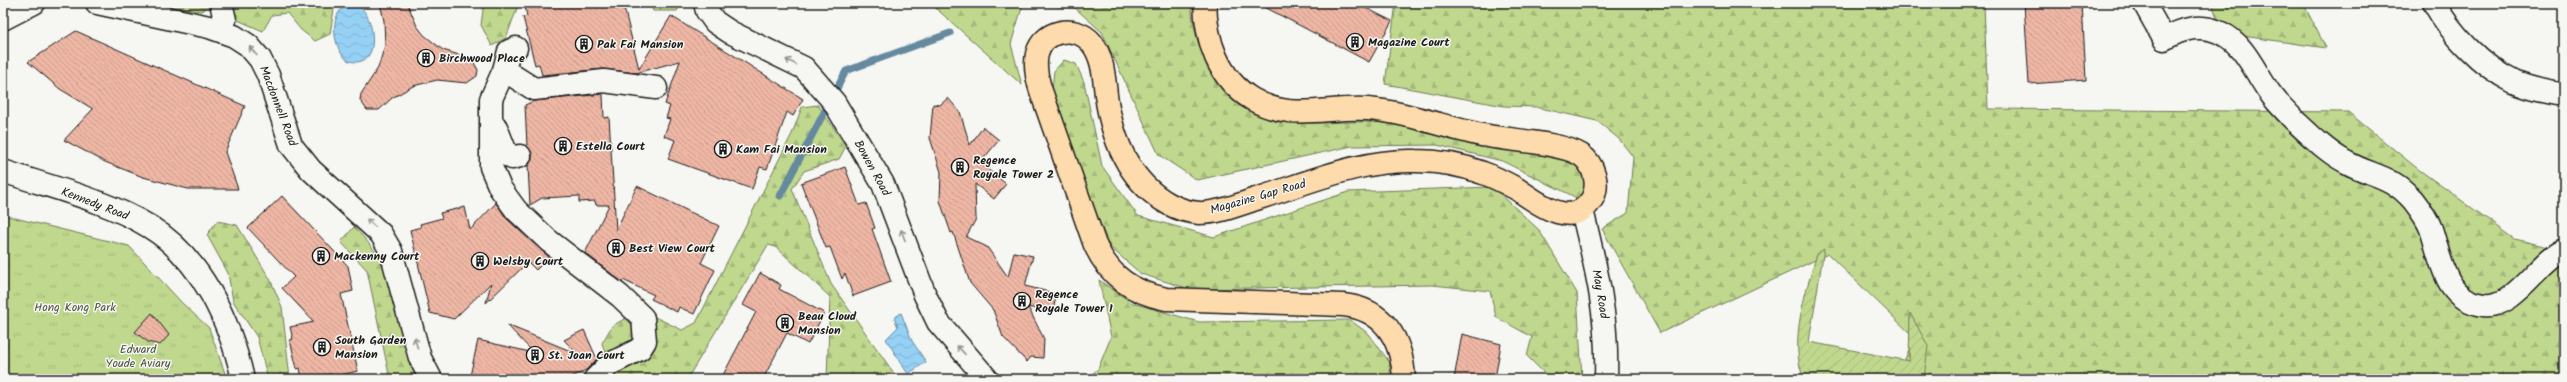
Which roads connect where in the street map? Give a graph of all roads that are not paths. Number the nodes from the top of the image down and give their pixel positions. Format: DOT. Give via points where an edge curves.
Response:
graph roads {
  1 [pos="34,3"];
  2 [pos="97,3"];
  3 [pos="222,3"];
  4 [pos="705,3"];
  5 [pos="1205,3"];
  6 [pos="2144,3"];
  7 [pos="2434,3"];
  8 [pos="3,19"];
  9 [pos="220,30"];
  10 [pos="516,48"];
  11 [pos="504,70"];
  12 [pos="656,88"];
  13 [pos="2564,95"];
  14 [pos="492,114"];
  15 [pos="520,156"];
  16 [pos="3,171"];
  17 [pos="1582,210"];
  18 [pos="2564,250"];
  19 [pos="243,379"];
  20 [pos="431,379"];
  21 [pos="595,379"];
  22 [pos="987,379"];
  23 [pos="1404,379"];
  24 [pos="1606,379"];
  1 -- 8 [label="street"];
  2 -- 9 [label="street, Macdonnell Road"];
  3 -- 9 [label="street" via="225,20"];
  22 -- 4 [label="street, Bowen Road, one-way" via="938,322 925,295 883,184 827,95 804,68 715,22"];
  5 -- 17 [label="main road" via="1207,32 1215,56 1229,78 1250,98 1275,109 1300,113 1356,109 1387,112 1478,134 1574,152 1588,161 1595,176 1594,193"];
  6 -- 18 [label="street" via="2164,39 2179,31 2195,27 2227,36 2245,53 2274,98 2325,147 2352,166 2386,178 2399,186 2426,220 2446,278 2454,289 2468,299 2484,305 2504,301 2549,259"];
  7 -- 13 [label="street" via="2451,29 2493,69 2520,84"];
  20 -- 9 [label="street, Macdonnell Road, one-way" via="420,358 390,250 381,234 311,170 291,144 260,58 248,45"];
  10 -- 11 [label="street" via="509,51"];
  11 -- 12 [label="street" via="534,89 604,81"];
  11 -- 14 [label="street" via="492,100"];
  14 -- 15 [label="street" via="507,155 512,158"];
  14 -- 21 [label="street" via="491,167 500,188 516,210 549,241 620,296 643,318 645,341 640,349 610,364"];
  16 -- 19 [label="street, Kennedy Road" via="110,207 169,240 197,272 210,292 232,341"];
  17 -- 23 [label="main road, Magazine Gap Road" via="1572,213 1556,212 1541,206 1513,187 1480,172 1450,164 1410,161 1389,161 1353,168 1214,211 1199,213 1177,208 1148,188 1121,152 1111,124 1101,61 1093,44 1079,33 1071,31 1051,36 1044,42 1038,49 1035,67 1041,91 1095,245 1101,258 1116,277 1138,291 1166,299 1343,305 1363,308 1372,312 1393,335 1403,362"];
  17 -- 24 [label="street, May Road" via="1604,308 1607,331"];
}
